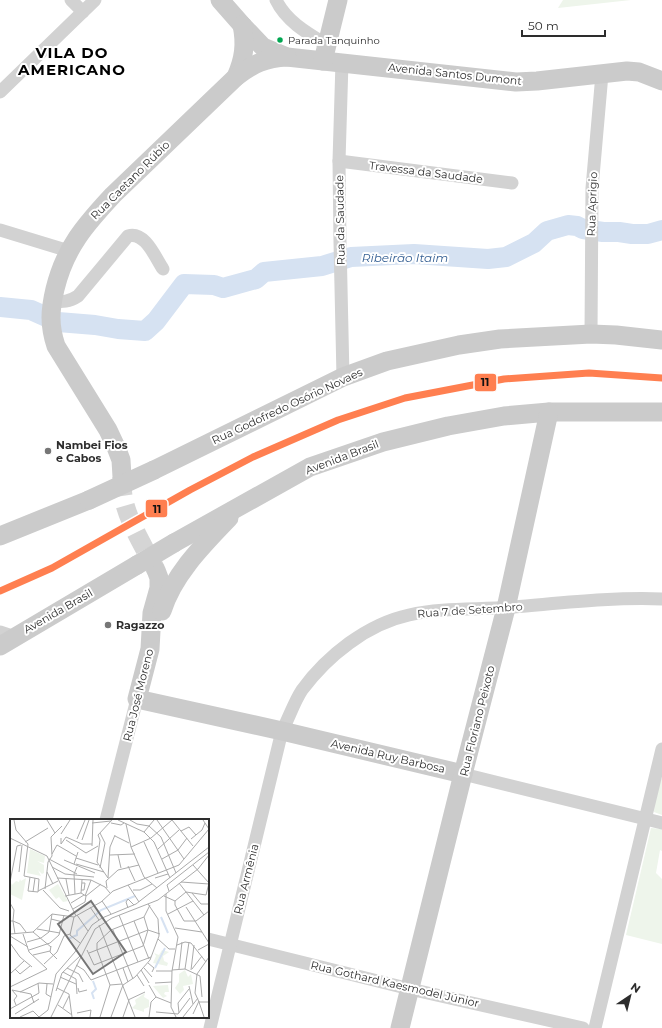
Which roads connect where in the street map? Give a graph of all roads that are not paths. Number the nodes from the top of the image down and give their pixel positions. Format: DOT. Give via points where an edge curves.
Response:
graph roads {
  1 [pos="71,0"];
  2 [pos="95,0"];
  3 [pos="220,0"];
  4 [pos="276,0"];
  5 [pos="338,0"];
  6 [pos="83,12"];
  7 [pos="242,25"];
  8 [pos="325,53"];
  9 [pos="287,57"];
  10 [pos="342,62"];
  11 [pos="602,74"];
  12 [pos="236,77"];
  13 [pos="662,81"];
  14 [pos="0,92"];
  15 [pos="339,161"];
  16 [pos="512,183"];
  17 [pos="0,230"];
  18 [pos="69,251"];
  19 [pos="163,269"];
  20 [pos="51,310"];
  21 [pos="591,334"];
  22 [pos="662,340"];
  23 [pos="343,377"];
  24 [pos="549,412"];
  25 [pos="662,412"];
  26 [pos="122,477"];
  27 [pos="241,505"];
  28 [pos="0,536"];
  29 [pos="156,570"];
  30 [pos="662,598"];
  31 [pos="506,608"];
  32 [pos="5,638"];
  33 [pos="150,648"];
  34 [pos="137,699"];
  35 [pos="282,731"];
  36 [pos="662,750"];
  37 [pos="463,774"];
  38 [pos="106,819"];
  39 [pos="646,819"];
  40 [pos="662,823"];
  41 [pos="209,939"];
  42 [pos="230,944"];
  43 [pos="410,988"];
  44 [pos="210,1028"];
  45 [pos="400,1028"];
  46 [pos="583,1028"];
  47 [pos="595,1028"];
  1 -- 6 [label="street"];
  2 -- 6 [label="street"];
  3 -- 7 [label="main road"];
  4 -- 8 [label="street" via="279,7"];
  5 -- 8 [label="main road"];
  6 -- 14 [label="street"];
  7 -- 9 [label="main road" via="263,47"];
  7 -- 12 [label="main road, Rua Caetano Rúbio" via="245,49"];
  8 -- 9 [label="main road, Avenida Santos Dumont"];
  8 -- 10 [label="main road, Avenida Santos Dumont"];
  9 -- 12 [label="main road, Rua Caetano Rúbio" via="260,62"];
  10 -- 11 [label="main road, Avenida Santos Dumont" via="516,82"];
  10 -- 15 [label="street, Rua da Saudade"];
  11 -- 13 [label="main road, Avenida Santos Dumont" via="633,71"];
  11 -- 21 [label="street, Rua Aprigio" via="592,188"];
  12 -- 18 [label="main road, Rua Caetano Rúbio" via="112,195 88,222"];
  15 -- 16 [label="street, Travessa da Saudade"];
  15 -- 23 [label="street, Rua da Saudade"];
  17 -- 18 [label="street"];
  18 -- 20 [label="main road, Rua Caetano Rúbio" via="60,270"];
  19 -- 20 [label="street" via="145,242 138,236 128,236 78,296"];
  20 -- 26 [label="main road, Rua Caetano Rúbio" via="52,333 56,346 108,430 121,460"];
  21 -- 22 [label="main road, Rua Godofredo Osório Novaes"];
  21 -- 23 [label="main road, Rua Godofredo Osório Novaes" via="500,339 459,345 387,361"];
  23 -- 28 [label="main road, Rua Godofredo Osório Novaes, bridge" via="154,470"];
  24 -- 25 [label="main road, Avenida Brasil"];
  24 -- 27 [label="main road, Avenida Brasil" via="504,416 448,426 383,442 310,468"];
  24 -- 31 [label="main road, Rua Floriano Peixoto"];
  27 -- 32 [label="main road, Avenida Brasil, bridge"];
  27 -- 33 [label="main road" via="188,564 173,587 165,600"];
  29 -- 33 [label="main road, Rua José Moreno" via="159,588 152,613"];
  30 -- 31 [label="street, Rua 7 de Setembro"];
  31 -- 35 [label="street, Rua 7 de Setembro" via="408,615 378,626 352,640 326,662 302,691"];
  31 -- 37 [label="main road, Rua Floriano Peixoto"];
  33 -- 34 [label="main road, Rua José Moreno"];
  34 -- 35 [label="main road, Avenida Ruy Barbosa"];
  34 -- 38 [label="street, Rua José Moreno"];
  35 -- 37 [label="main road, Avenida Ruy Barbosa"];
  35 -- 42 [label="street, Rua Armênia"];
  36 -- 39 [label="street"];
  37 -- 39 [label="street, Avenida Ruy Barbosa"];
  37 -- 43 [label="main road, Rua Floriano Peixoto"];
  39 -- 40 [label="street, Avenida Ruy Barbosa"];
  39 -- 47 [label="street"];
  41 -- 42 [label="street, Rua Gothard Kaesmodel Júnior"];
  42 -- 43 [label="street, Rua Gothard Kaesmodel Júnior"];
  42 -- 44 [label="street, Rua Armênia"];
  43 -- 45 [label="main road, Rua Floriano Peixoto"];
  43 -- 46 [label="street, Rua Gothard Kaesmodel Júnior"];
}
